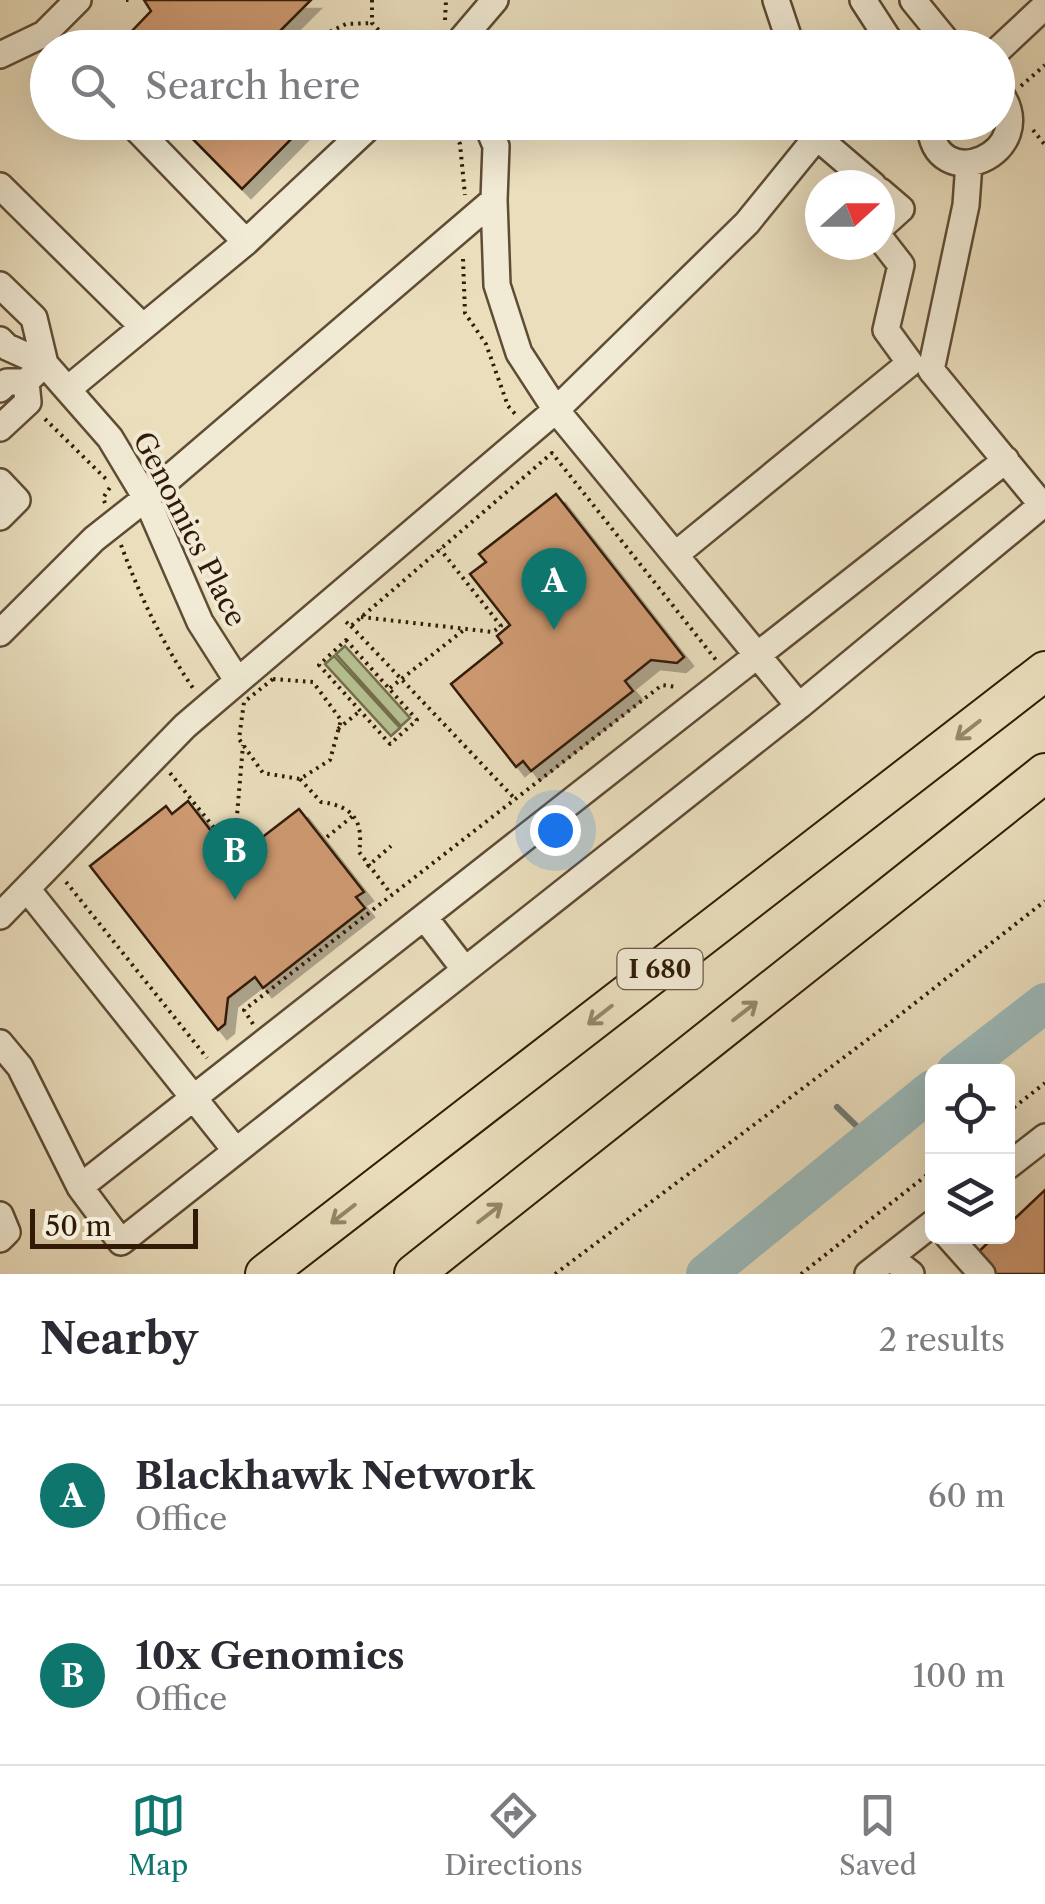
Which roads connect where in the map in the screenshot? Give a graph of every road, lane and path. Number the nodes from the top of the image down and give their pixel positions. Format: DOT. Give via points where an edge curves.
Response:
graph roads {
  1 [pos="78,0"];
  2 [pos="372,0"];
  3 [pos="446,0"];
  4 [pos="495,0"];
  5 [pos="776,0"];
  6 [pos="863,0"];
  7 [pos="914,0"];
  8 [pos="1045,6"];
  9 [pos="372,23"];
  10 [pos="58,30"];
  11 [pos="334,30"];
  12 [pos="379,30"];
  13 [pos="444,30"];
  14 [pos="454,30"];
  15 [pos="786,30"];
  16 [pos="881,30"];
  17 [pos="938,30"];
  18 [pos="1015,34"];
  19 [pos="30,47"];
  20 [pos="0,56"];
  21 [pos="1045,66"];
  22 [pos="1015,84"];
  23 [pos="1032,130"];
  24 [pos="147,140"];
  25 [pos="355,140"];
  26 [pos="494,140"];
  27 [pos="814,140"];
  28 [pos="831,140"];
  29 [pos="934,140"];
  30 [pos="1008,140"];
  31 [pos="1045,144"];
  32 [pos="968,164"];
  33 [pos="858,170"];
  34 [pos="0,186"];
  35 [pos="494,200"];
  36 [pos="246,242"];
  37 [pos="895,257"];
  38 [pos="0,284"];
  39 [pos="142,327"];
  40 [pos="0,340"];
  41 [pos="921,366"];
  42 [pos="35,373"];
  43 [pos="0,389"];
  44 [pos="68,389"];
  45 [pos="556,410"];
  46 [pos="42,416"];
  47 [pos="0,428"];
  48 [pos="1006,460"];
  49 [pos="0,482"];
  50 [pos="146,498"];
  51 [pos="1044,504"];
  52 [pos="0,517"];
  53 [pos="113,524"];
  54 [pos="440,549"];
  55 [pos="675,555"];
  56 [pos="362,617"];
  57 [pos="342,618"];
  58 [pos="351,626"];
  59 [pos="465,629"];
  60 [pos="0,633"];
  61 [pos="756,655"];
  62 [pos="718,664"];
  63 [pos="284,669"];
  64 [pos="1045,671"];
  65 [pos="273,679"];
  66 [pos="402,680"];
  67 [pos="390,689"];
  68 [pos="684,689"];
  69 [pos="241,691"];
  70 [pos="798,706"];
  71 [pos="206,708"];
  72 [pos="360,711"];
  73 [pos="338,729"];
  74 [pos="243,745"];
  75 [pos="170,772"];
  76 [pos="300,779"];
  77 [pos="1037,786"];
  78 [pos="515,799"];
  79 [pos="354,816"];
  80 [pos="328,837"];
  81 [pos="392,846"];
  82 [pos="367,867"];
  83 [pos="62,876"];
  84 [pos="27,889"];
  85 [pos="392,895"];
  86 [pos="1045,900"];
  87 [pos="0,916"];
  88 [pos="425,918"];
  89 [pos="465,970"];
  90 [pos="256,1028"];
  91 [pos="0,1043"];
  92 [pos="212,1064"];
  93 [pos="1045,1083"];
  94 [pos="195,1100"];
  95 [pos="1015,1107"];
  96 [pos="1045,1136"];
  97 [pos="236,1151"];
  98 [pos="1015,1160"];
  99 [pos="925,1177"];
  100 [pos="80,1188"];
  101 [pos="0,1215"];
  102 [pos="925,1230"];
  103 [pos="0,1239"];
  104 [pos="955,1244"];
  105 [pos="890,1257"];
  106 [pos="265,1272"];
  107 [pos="414,1274"];
  108 [pos="555,1274"];
  109 [pos="802,1274"];
  110 [pos="868,1274"];
  111 [pos="912,1274"];
  112 [pos="982,1274"];
  1 -- 10 [label="street"];
  2 -- 9 [label="path"];
  3 -- 13 [label="path"];
  4 -- 14 [label="street"];
  5 -- 15 [label="street"];
  6 -- 16 [label="street"];
  7 -- 17 [label="street"];
  8 -- 18 [label="street"];
  9 -- 11 [label="path"];
  9 -- 12 [label="path"];
  19 -- 20 [label="street"];
  21 -- 22 [label="path"];
  23 -- 31 [label="path"];
  24 -- 36 [label="street"];
  25 -- 36 [label="street"];
  26 -- 35 [label="street"];
  27 -- 45 [label="street" via="747,223"];
  28 -- 33 [label="street"];
  29 -- 32 [label="street" via="948,157"];
  30 -- 32 [label="street" via="992,159"];
  32 -- 41 [label="street" via="966,205"];
  34 -- 39 [label="street"];
  35 -- 45 [label="street" via="497,285 519,353"];
  35 -- 50 [label="street"];
  36 -- 39 [label="street"];
  37 -- 41 [label="street" via="901,265 886,330"];
  38 -- 42 [label="street, Genomics Place" via="34,318"];
  39 -- 44 [label="street"];
  40 -- 42 [label="street, Genomics Place"];
  41 -- 48 [label="street"];
  41 -- 55 [label="street"];
  42 -- 43 [label="street"];
  42 -- 44 [label="street, Genomics Place"];
  42 -- 47 [label="street" via="28,402"];
  44 -- 50 [label="street, Genomics Place" via="110,438"];
  45 -- 55 [label="street"];
  45 -- 69 [label="street"];
  46 -- 53 [label="path" via="112,484 103,498"];
  48 -- 51 [label="street"];
  48 -- 61 [label="street"];
  49 -- 52 [label="street" via="17,500"];
  50 -- 53 [label="street"];
  50 -- 69 [label="street, Genomics Place" via="200,622"];
  51 -- 70 [label="street"];
  53 -- 60 [label="street"];
  53 -- 71 [label="path" via="160,636"];
  54 -- 56 [label="path"];
  54 -- 59 [label="path" via="501,626 493,632"];
  54 -- 62 [label="path" via="552,453"];
  55 -- 61 [label="street"];
  56 -- 58 [label="path"];
  56 -- 59 [label="path"];
  57 -- 58 [label="path"];
  58 -- 66 [label="path"];
  59 -- 66 [label="path"];
  61 -- 70 [label="street"];
  61 -- 88 [label="street"];
  63 -- 65 [label="path"];
  64 -- 106 [label="highway, I 680, one-way"];
  65 -- 69 [label="path"];
  65 -- 73 [label="path" via="313,682 340,720"];
  66 -- 67 [label="path"];
  66 -- 78 [label="path"];
  67 -- 72 [label="path" via="417,720 390,744"];
  67 -- 72 [label="path" via="346,640 318,665"];
  68 -- 78 [label="path" via="662,685"];
  69 -- 71 [label="street"];
  69 -- 71 [label="path" via="220,726"];
  69 -- 74 [label="path"];
  70 -- 89 [label="street"];
  71 -- 84 [label="street"];
  72 -- 73 [label="path"];
  73 -- 76 [label="path" via="330,760"];
  74 -- 75 [label="path" via="235,839 228,844"];
  74 -- 76 [label="path" via="263,773"];
  76 -- 79 [label="path" via="322,802"];
  107 -- 77 [label="highway, one-way"];
  78 -- 85 [label="path"];
  79 -- 80 [label="path"];
  79 -- 82 [label="path" via="362,834 358,852"];
  81 -- 82 [label="path"];
  82 -- 85 [label="path"];
  83 -- 92 [label="path"];
  84 -- 87 [label="street"];
  84 -- 94 [label="street"];
  85 -- 90 [label="path" via="244,1010"];
  86 -- 108 [label="path"];
  88 -- 89 [label="street"];
  88 -- 94 [label="street"];
  89 -- 97 [label="street"];
  91 -- 100 [label="street" via="20,1067"];
  93 -- 95 [label="path"];
  94 -- 97 [label="street"];
  94 -- 100 [label="street"];
  96 -- 98 [label="street"];
  97 -- 100 [label="street" via="121,1242"];
  99 -- 109 [label="path"];
  101 -- 103 [label="street" via="8,1232"];
  102 -- 105 [label="street"];
  104 -- 112 [label="street"];
  105 -- 110 [label="street"];
  105 -- 111 [label="street"];
}
